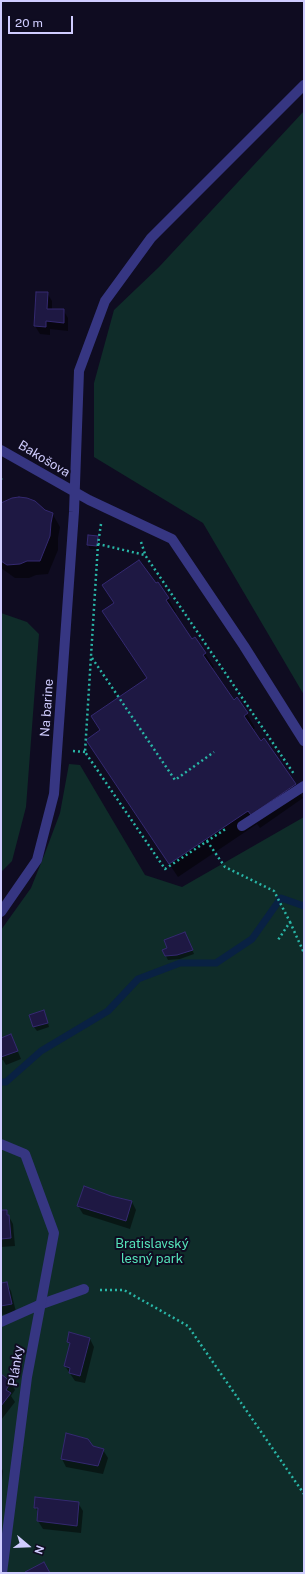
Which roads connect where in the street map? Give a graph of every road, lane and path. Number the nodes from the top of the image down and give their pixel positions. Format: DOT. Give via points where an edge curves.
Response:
graph roads {
  1 [pos="304,85"];
  2 [pos="1,450"];
  3 [pos="74,492"];
  4 [pos="101,523"];
  5 [pos="98,544"];
  6 [pos="92,658"];
  7 [pos="304,741"];
  8 [pos="214,752"];
  9 [pos="303,787"];
  10 [pos="242,826"];
  11 [pos="207,841"];
  12 [pos="1,912"];
  13 [pos="290,922"];
  14 [pos="278,940"];
  15 [pos="304,953"];
  16 [pos="1,1144"];
  17 [pos="84,1289"];
  18 [pos="40,1305"];
  19 [pos="1,1322"];
  20 [pos="304,1494"];
  21 [pos="2,1573"];
  1 -- 3 [label="street, Na barine" via="151,238 106,301 79,371"];
  2 -- 3 [label="street, Bakošova"];
  3 -- 7 [label="street, Bakošova" via="172,539"];
  3 -- 12 [label="street, Na barine" via="54,794 37,860"];
  4 -- 5 [label="path"];
  5 -- 6 [label="path"];
  5 -- 9 [label="path" via="146,555"];
  6 -- 8 [label="path" via="175,780"];
  6 -- 11 [label="path" via="85,752 165,869"];
  9 -- 10 [label="street"];
  10 -- 11 [label="path" via="234,824"];
  11 -- 13 [label="path" via="225,867 274,891"];
  13 -- 14 [label="path"];
  13 -- 15 [label="path"];
  16 -- 18 [label="street, Plánky" via="25,1154 54,1233"];
  17 -- 18 [label="street"];
  17 -- 20 [label="path" via="124,1290 188,1326"];
  18 -- 19 [label="street"];
  18 -- 21 [label="street, Plánky" via="27,1377"];
}
